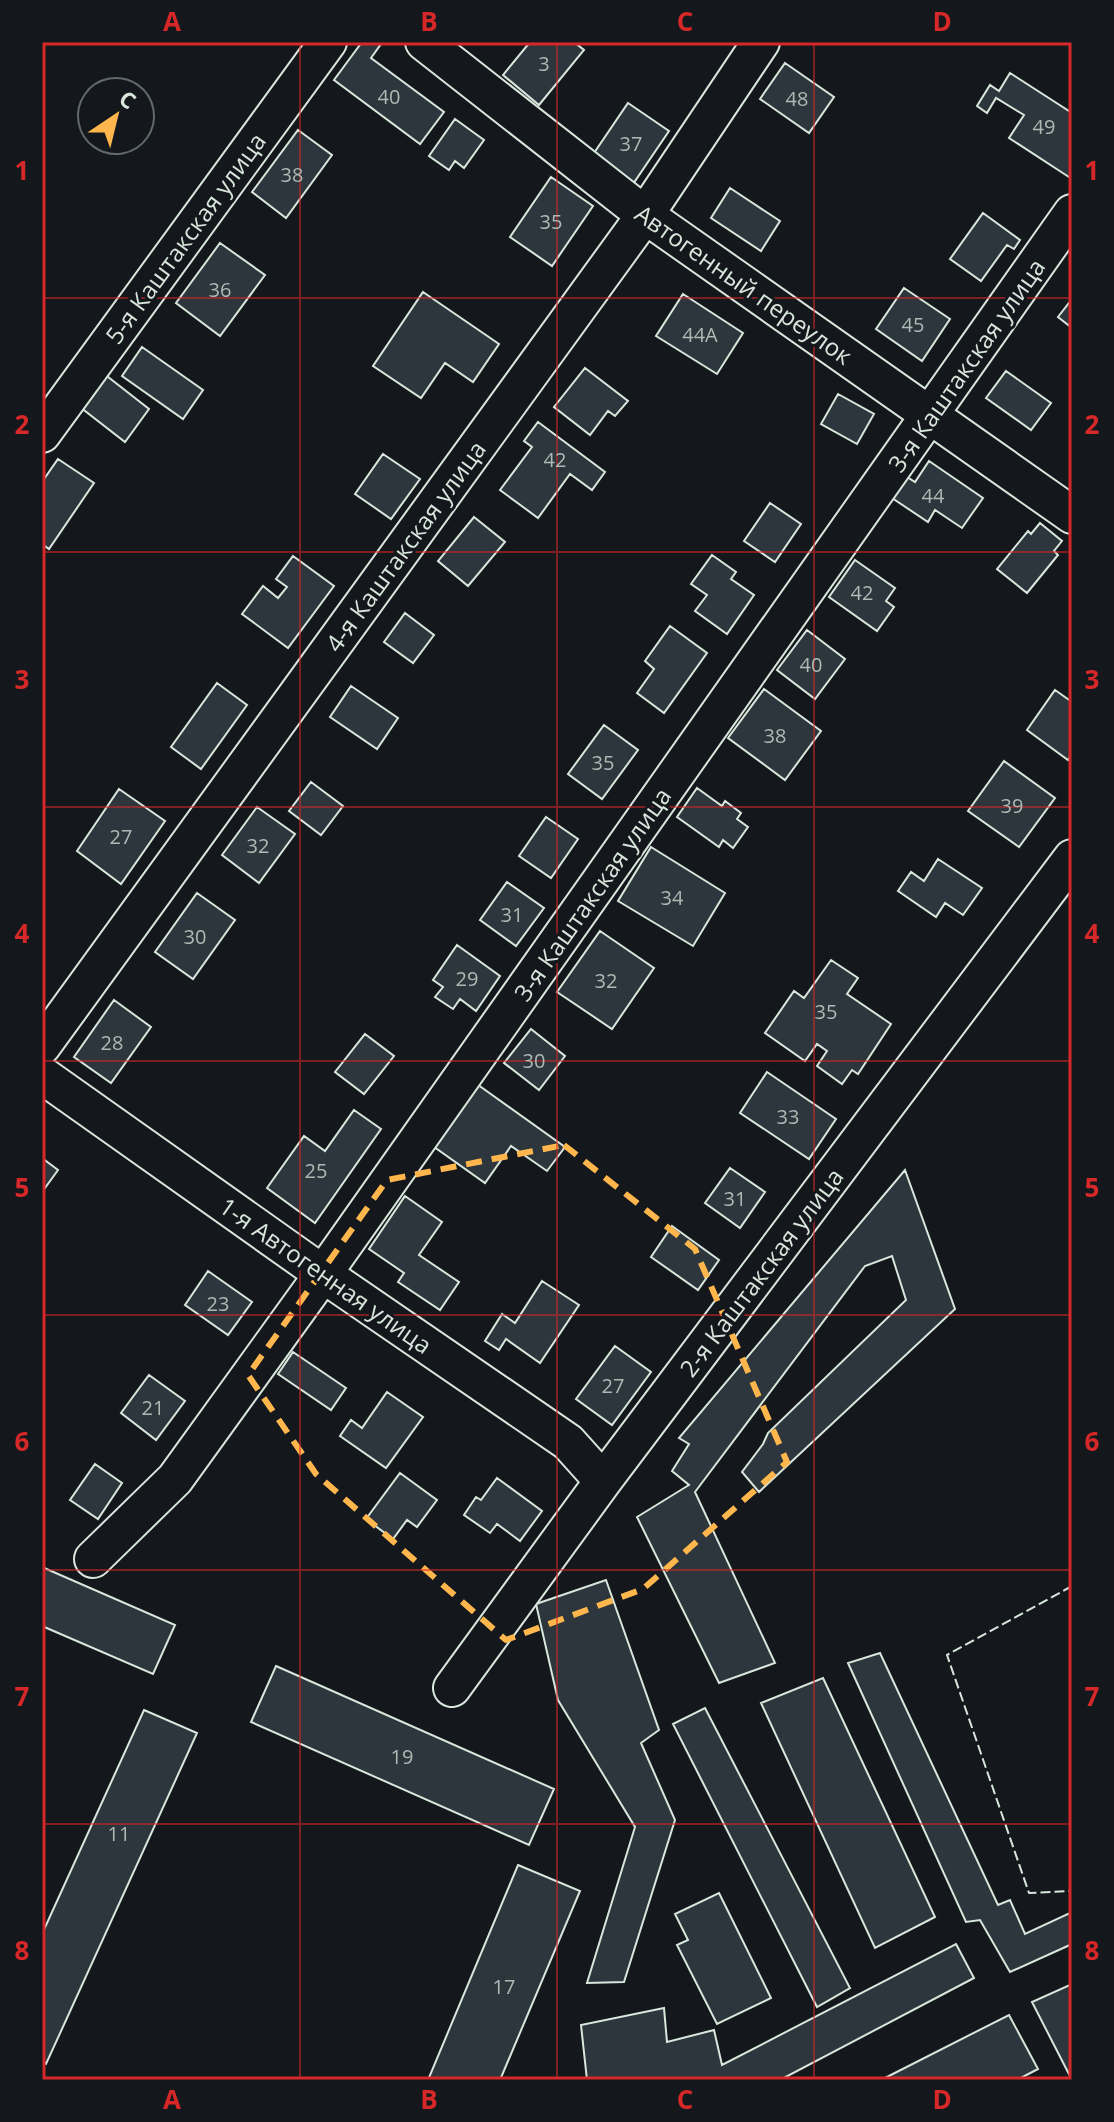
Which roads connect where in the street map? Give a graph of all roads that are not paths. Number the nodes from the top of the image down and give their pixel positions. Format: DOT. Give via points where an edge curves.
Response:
graph roads {
  1 [pos="328,42"];
  2 [pos="424,42"];
  3 [pos="761,42"];
  4 [pos="1072,213"];
  5 [pos="645,215"];
  6 [pos="930,415"];
  7 [pos="42,434"];
  8 [pos="1072,515"];
  9 [pos="1072,858"];
  10 [pos="42,1046"];
  11 [pos="42,1075"];
  12 [pos="323,1274"];
  13 [pos="603,1481"];
  14 [pos="93,1559"];
  15 [pos="452,1688"];
  1 -- 7 [label="street, 5-я Каштакская улица"];
  2 -- 5 [label="street, Автогенный переулок"];
  3 -- 5 [label="street, 4-я Каштакская улица"];
  4 -- 6 [label="street, 3-я Каштакская улица"];
  5 -- 6 [label="street, Автогенный переулок"];
  5 -- 10 [label="street, 4-я Каштакская улица"];
  6 -- 8 [label="street, Автогенный переулок"];
  6 -- 12 [label="street, 3-я Каштакская улица"];
  9 -- 13 [label="street, 2-я Каштакская улица"];
  11 -- 12 [label="street, 1-я Автогенная улица"];
  12 -- 13 [label="street, 1-я Автогенная улица" via="568,1442"];
  12 -- 14 [label="street, 3-я Каштакская улица" via="175,1479"];
  13 -- 15 [label="street, 2-я Каштакская улица"];
}
